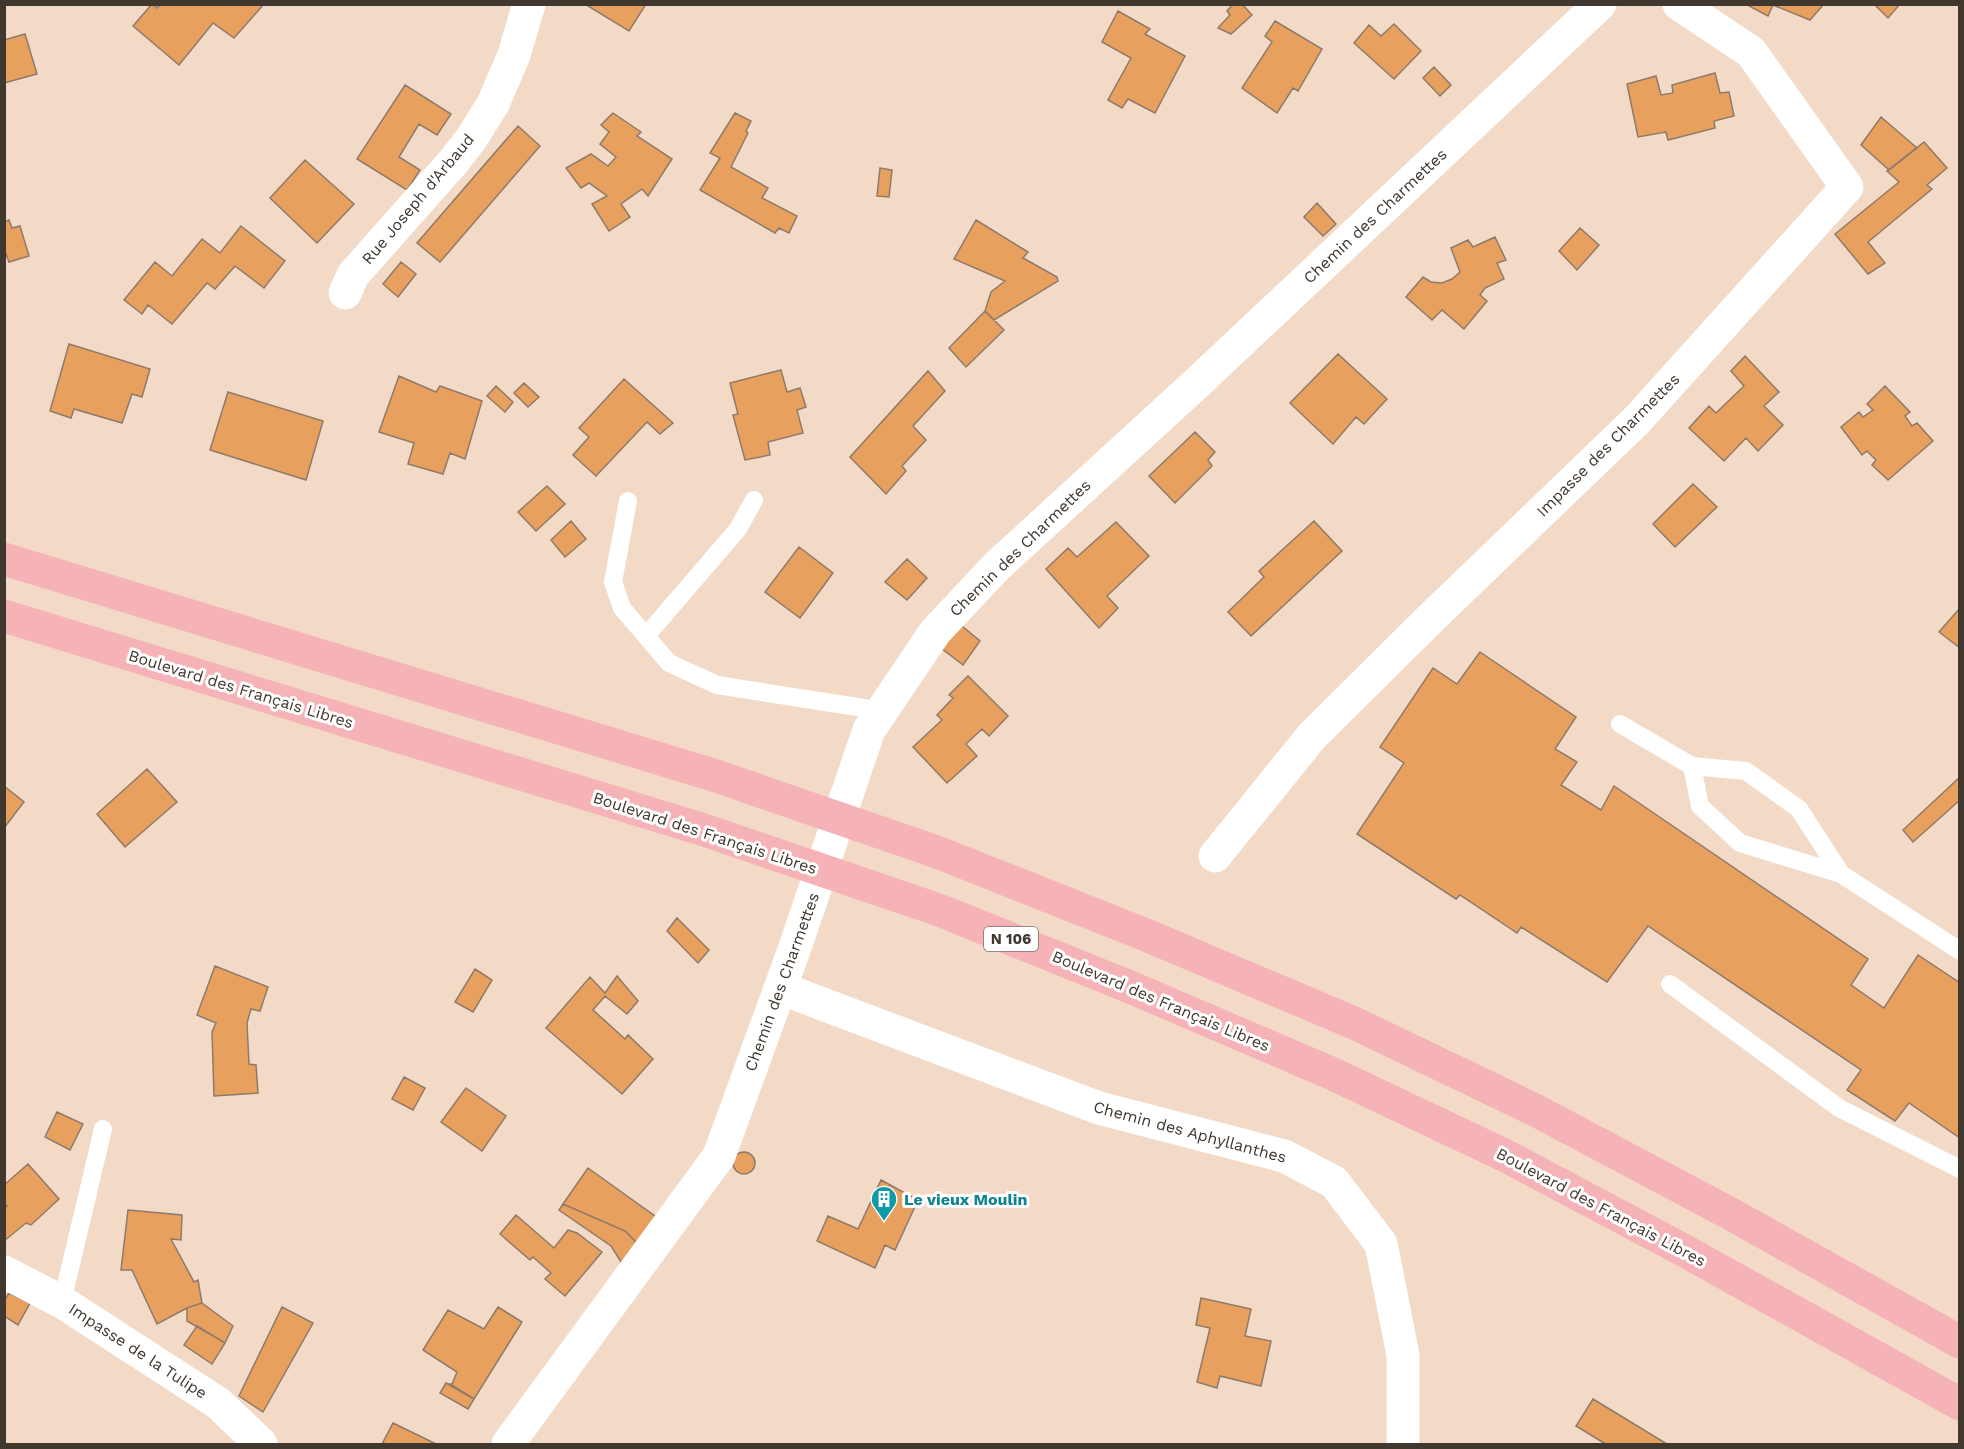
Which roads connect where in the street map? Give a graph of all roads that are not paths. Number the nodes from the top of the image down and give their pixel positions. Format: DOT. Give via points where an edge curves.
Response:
graph roads {
  1 [pos="529,4"];
  2 [pos="1600,4"];
  3 [pos="1679,4"];
  4 [pos="345,293"];
  5 [pos="628,501"];
  6 [pos="754,501"];
  7 [pos="4,559"];
  8 [pos="4,616"];
  9 [pos="646,636"];
  10 [pos="876,720"];
  11 [pos="1620,724"];
  12 [pos="1692,765"];
  13 [pos="1215,856"];
  14 [pos="1841,874"];
  15 [pos="1959,951"];
  16 [pos="1670,984"];
  17 [pos="780,988"];
  18 [pos="103,1129"];
  19 [pos="1959,1169"];
  20 [pos="4,1272"];
  21 [pos="62,1302"];
  22 [pos="1959,1342"];
  23 [pos="1959,1404"];
  24 [pos="261,1444"];
  25 [pos="508,1444"];
  26 [pos="1403,1444"];
  1 -- 4 [label="street, Rue Joseph d'Arbaud" via="514,55 493,104 454,161 353,275"];
  2 -- 10 [label="street, Chemin des Charmettes" via="997,566 935,632"];
  3 -- 13 [label="street, Impasse des Charmettes" via="1751,52 1847,187 1637,420 1312,736"];
  5 -- 9 [label="lane" via="613,582 622,608"];
  6 -- 9 [label="lane" via="738,530"];
  7 -- 22 [label="main road" via="712,776 937,852 1146,935 1354,1023 1535,1110"];
  8 -- 23 [label="main road, Boulevard des Français Libres / N 106" via="701,829 950,914 1333,1074 1506,1156"];
  9 -- 10 [label="lane" via="669,663 717,684"];
  10 -- 17 [label="street, Chemin des Charmettes"];
  11 -- 12 [label="lane"];
  12 -- 14 [label="lane" via="1746,771 1781,796 1798,809"];
  12 -- 14 [label="lane" via="1700,806 1740,843"];
  14 -- 15 [label="lane"];
  16 -- 19 [label="lane" via="1839,1108"];
  17 -- 25 [label="street, Chemin des Charmettes" via="719,1156"];
  17 -- 26 [label="street, Chemin des Aphyllanthes" via="1099,1108 1284,1156 1334,1182 1381,1244 1403,1355"];
  18 -- 21 [label="lane"];
  20 -- 21 [label="street, Impasse de la Tulipe"];
  21 -- 24 [label="street, Impasse de la Tulipe" via="218,1403"];
}
